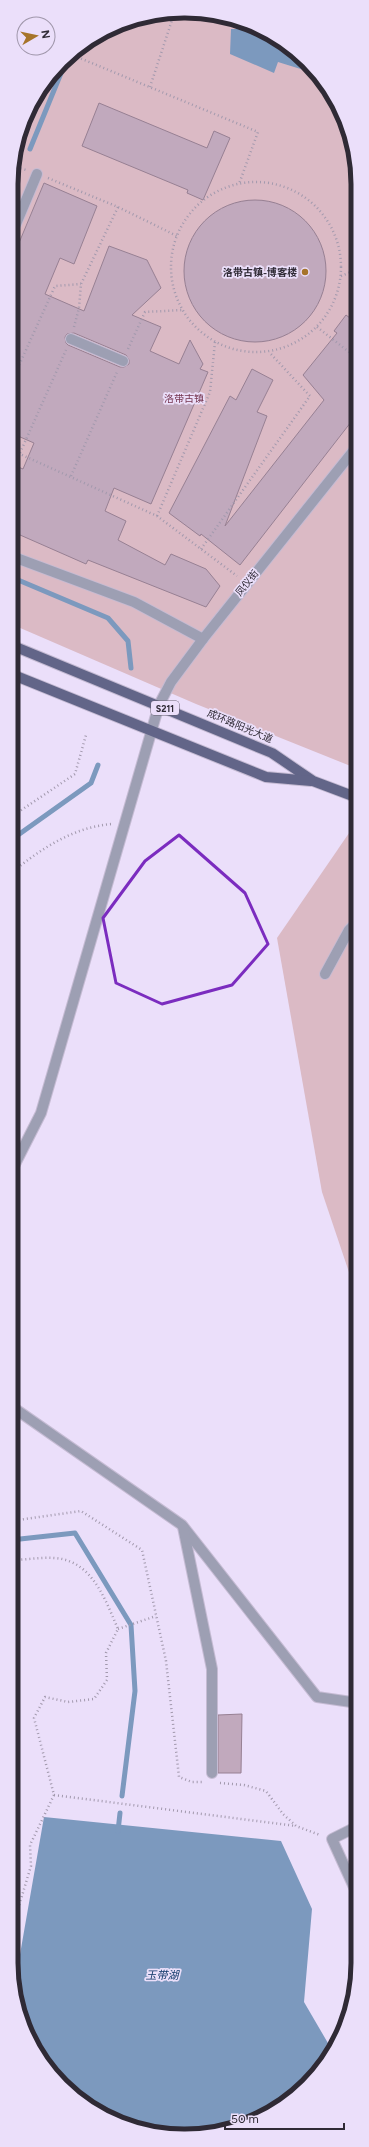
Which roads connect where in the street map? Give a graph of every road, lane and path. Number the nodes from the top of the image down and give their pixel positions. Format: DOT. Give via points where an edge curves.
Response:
graph roads {
  1 [pos="173,18"];
  2 [pos="77,57"];
  3 [pos="150,87"];
  4 [pos="19,168"];
  5 [pos="37,174"];
  6 [pos="239,184"];
  7 [pos="18,219"];
  8 [pos="177,236"];
  9 [pos="351,272"];
  10 [pos="341,276"];
  11 [pos="80,284"];
  12 [pos="183,310"];
  13 [pos="317,328"];
  14 [pos="71,339"];
  15 [pos="215,342"];
  16 [pos="268,352"];
  17 [pos="351,354"];
  18 [pos="122,360"];
  19 [pos="18,368"];
  20 [pos="18,453"];
  21 [pos="351,454"];
  22 [pos="71,476"];
  23 [pos="156,516"];
  24 [pos="200,549"];
  25 [pos="18,559"];
  26 [pos="248,583"];
  27 [pos="203,638"];
  28 [pos="18,648"];
  29 [pos="18,677"];
  30 [pos="159,705"];
  31 [pos="151,730"];
  32 [pos="86,735"];
  33 [pos="313,781"];
  34 [pos="351,795"];
  35 [pos="18,812"];
  36 [pos="124,823"];
  37 [pos="18,868"];
  38 [pos="351,928"];
  39 [pos="325,974"];
  40 [pos="18,1158"];
  41 [pos="18,1411"];
  42 [pos="18,1520"];
  43 [pos="182,1525"];
  44 [pos="18,1560"];
  45 [pos="156,1616"];
  46 [pos="118,1630"];
  47 [pos="351,1702"];
  48 [pos="213,1778"];
  49 [pos="207,1782"];
  50 [pos="54,1795"];
  51 [pos="296,1826"];
  52 [pos="351,1830"];
  53 [pos="332,1839"];
  54 [pos="351,1881"];
  55 [pos="18,1909"];
  1 -- 3 [label="path"];
  2 -- 3 [label="path"];
  3 -- 6 [label="path" via="258,132"];
  4 -- 5 [label="path"];
  5 -- 7 [label="street"];
  5 -- 8 [label="path" via="118,207"];
  6 -- 8 [label="path" via="208,197 195,208"];
  6 -- 10 [label="path" via="271,183 300,194 313,204 324,215 334,234 341,260"];
  8 -- 12 [label="path" via="173,250 172,281"];
  9 -- 10 [label="path"];
  10 -- 13 [label="path" via="333,304"];
  11 -- 19 [label="path" via="55,286"];
  12 -- 15 [label="path" via="202,333"];
  12 -- 18 [label="path" via="145,312"];
  13 -- 16 [label="path" via="294,344"];
  13 -- 17 [label="path"];
  14 -- 18 [label="street"];
  15 -- 16 [label="path" via="241,351"];
  15 -- 23 [label="path" via="210,392"];
  16 -- 24 [label="path" via="310,396"];
  18 -- 22 [label="path"];
  20 -- 22 [label="path"];
  21 -- 26 [label="street, 凤仪街"];
  22 -- 23 [label="path"];
  23 -- 24 [label="path"];
  24 -- 26 [label="path"];
  25 -- 27 [label="street" via="134,602"];
  26 -- 27 [label="street, 凤仪街"];
  27 -- 30 [label="street, 凤仪街" via="171,682"];
  28 -- 30 [label="main road, 成环路阳光大道 / S211"];
  29 -- 31 [label="main road, S211"];
  30 -- 31 [label="street, 凤仪街"];
  30 -- 33 [label="main road, 成环路阳光大道 / S211" via="272,753"];
  31 -- 33 [label="main road, S211" via="266,777"];
  31 -- 36 [label="street, 凤仪街"];
  32 -- 35 [label="path" via="75,774"];
  33 -- 34 [label="main road, S211"];
  36 -- 37 [label="path" via="96,825 56,840"];
  36 -- 40 [label="street, 凤仪街" via="41,1113"];
  38 -- 39 [label="street"];
  41 -- 43 [label="street"];
  42 -- 45 [label="path" via="81,1511 142,1550"];
  43 -- 47 [label="street" via="317,1697"];
  43 -- 48 [label="street" via="212,1669"];
  44 -- 46 [label="path" via="55,1558 77,1564 96,1581"];
  45 -- 46 [label="path"];
  45 -- 49 [label="path" via="166,1661 179,1777 192,1782"];
  46 -- 50 [label="path" via="106,1652 107,1680 94,1699 68,1702 45,1697 34,1718"];
  48 -- 51 [label="path" via="266,1791 283,1814"];
  50 -- 51 [label="path"];
  50 -- 55 [label="path" via="30,1845 31,1866"];
  51 -- 53 [label="path"];
  52 -- 53 [label="street"];
  53 -- 54 [label="street"];
}
